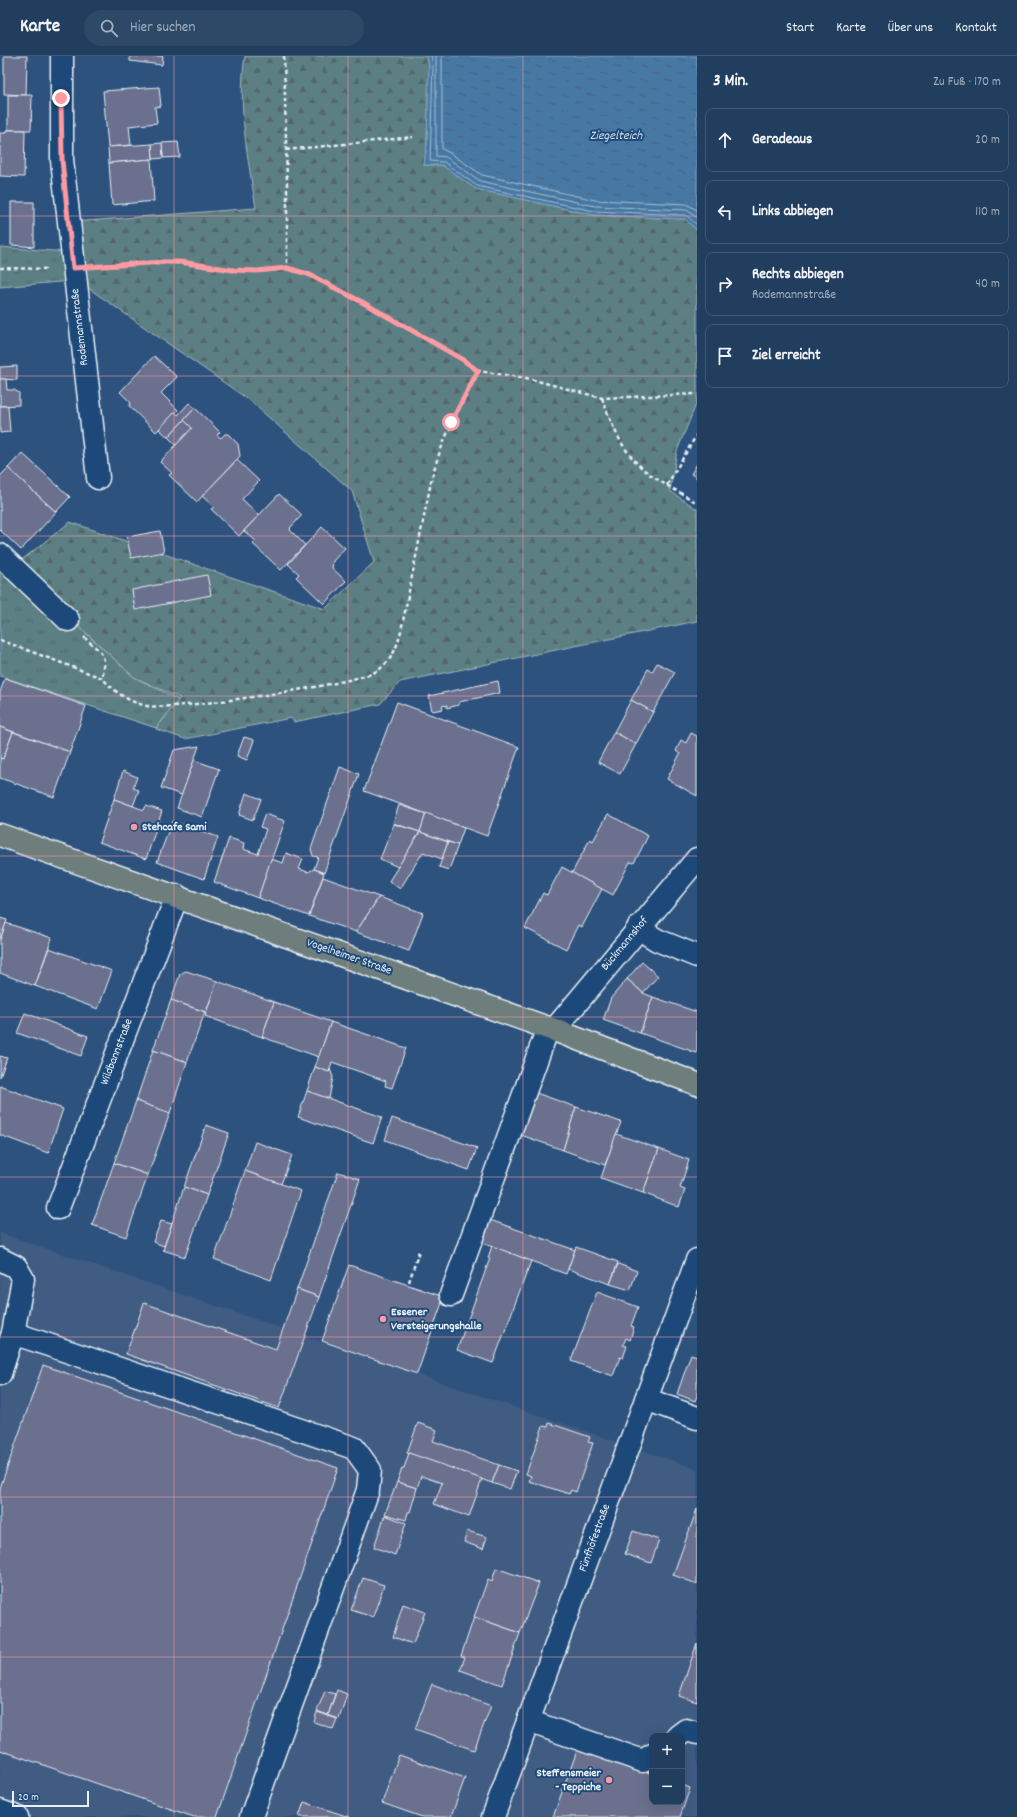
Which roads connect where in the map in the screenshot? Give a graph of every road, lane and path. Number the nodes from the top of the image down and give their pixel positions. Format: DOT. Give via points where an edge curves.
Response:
graph roads {
  1 [pos="62,56"];
  2 [pos="284,56"];
  3 [pos="413,137"];
  4 [pos="286,150"];
  5 [pos="0,268"];
  6 [pos="73,268"];
  7 [pos="287,268"];
  8 [pos="478,371"];
  9 [pos="697,394"];
  10 [pos="602,398"];
  11 [pos="697,434"];
  12 [pos="98,478"];
  13 [pos="667,485"];
  14 [pos="697,503"];
  15 [pos="0,554"];
  16 [pos="68,620"];
  17 [pos="0,640"];
  18 [pos="102,678"];
  19 [pos="0,835"];
  20 [pos="697,859"];
  21 [pos="177,896"];
  22 [pos="638,928"];
  23 [pos="697,956"];
  24 [pos="551,1029"];
  25 [pos="697,1084"];
  26 [pos="58,1208"];
  27 [pos="419,1251"];
  28 [pos="0,1259"];
  29 [pos="697,1260"];
  30 [pos="409,1282"];
  31 [pos="451,1295"];
  32 [pos="13,1333"];
  33 [pos="0,1374"];
  34 [pos="646,1399"];
  35 [pos="697,1418"];
  36 [pos="528,1721"];
  37 [pos="682,1733"];
  38 [pos="697,1733"];
  39 [pos="649,1757"];
  40 [pos="0,1811"];
  41 [pos="17,1817"];
  42 [pos="251,1817"];
  43 [pos="493,1817"];
  1 -- 6 [label="street, Rodemannstraße" via="62,160"];
  2 -- 4 [label="path"];
  3 -- 4 [label="path"];
  4 -- 7 [label="path"];
  5 -- 6 [label="path"];
  6 -- 7 [label="path" via="181,262 233,270"];
  6 -- 12 [label="street, Rodemannstraße"];
  7 -- 8 [label="path" via="308,274 362,302 462,359"];
  8 -- 10 [label="path" via="526,378"];
  8 -- 18 [label="path" via="451,422 439,453 396,648 388,662 376,672 307,688 167,707 148,706 128,700 113,690"];
  9 -- 10 [label="path"];
  10 -- 13 [label="path" via="623,446 636,462"];
  11 -- 13 [label="path"];
  13 -- 14 [label="path"];
  15 -- 16 [label="street"];
  16 -- 18 [label="path" via="104,658"];
  17 -- 18 [label="path"];
  19 -- 21 [label="main road, Vogelheimer Straße"];
  20 -- 22 [label="street, Bückmannshof"];
  21 -- 24 [label="main road, Vogelheimer Straße"];
  21 -- 26 [label="street, Wildbannstraße"];
  22 -- 23 [label="street" via="657,940"];
  22 -- 24 [label="street, Bückmannshof"];
  24 -- 25 [label="main road, Vogelheimer Straße"];
  24 -- 31 [label="street, Bückmannshof"];
  27 -- 30 [label="path"];
  28 -- 32 [label="street" via="16,1267 22,1279"];
  29 -- 34 [label="street, Fünfhöfestraße"];
  32 -- 33 [label="street"];
  32 -- 42 [label="street" via="354,1448 370,1470 368,1490"];
  34 -- 35 [label="street"];
  34 -- 36 [label="street, Fünfhöfestraße"];
  36 -- 39 [label="street" via="643,1761"];
  36 -- 43 [label="street, Fünfhöfestraße"];
  37 -- 38 [label="street" via="686,1730"];
  40 -- 41 [label="street"];
}
